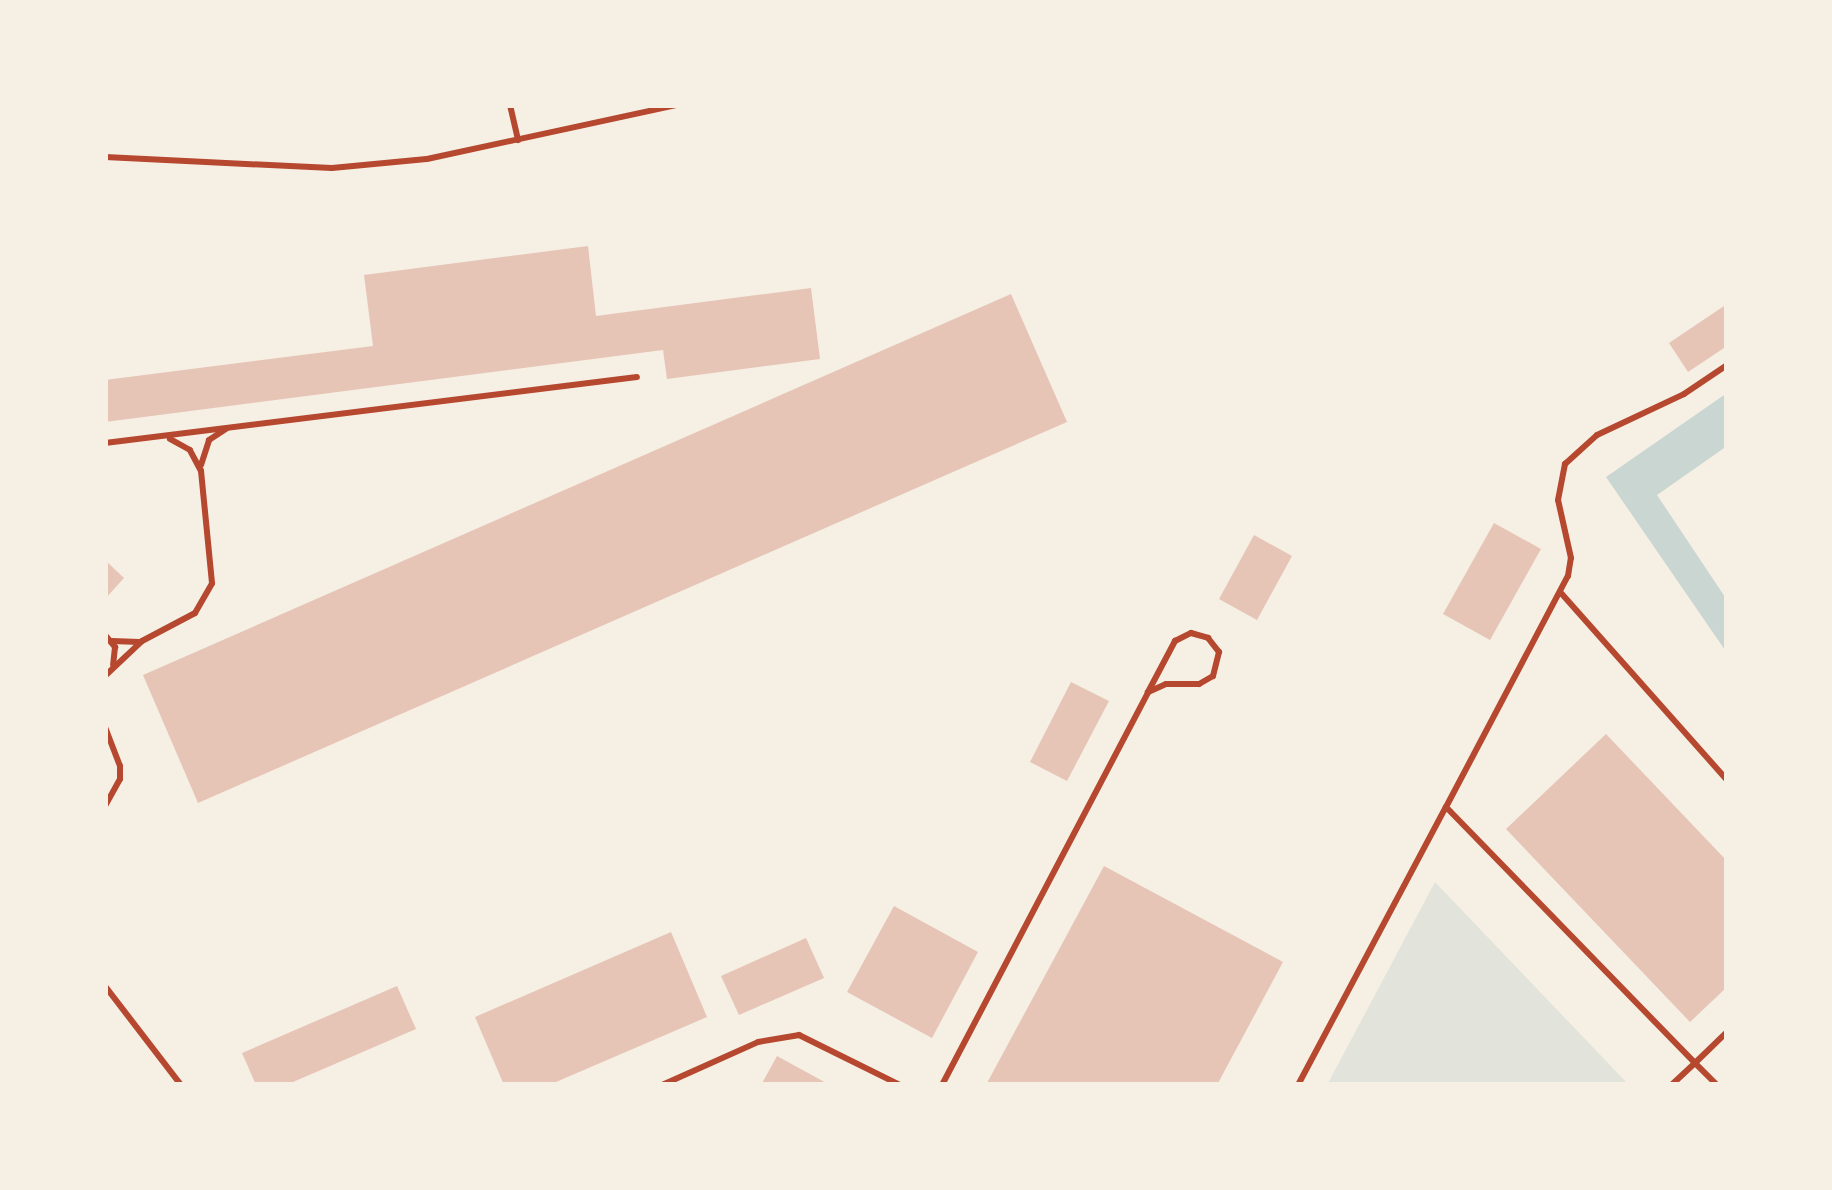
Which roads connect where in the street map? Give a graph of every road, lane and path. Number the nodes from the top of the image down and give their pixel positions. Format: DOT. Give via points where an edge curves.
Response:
graph roads {
  1 [pos="510,105"];
  2 [pos="677,105"];
  3 [pos="518,140"];
  4 [pos="105,156"];
  5 [pos="1727,364"];
  6 [pos="637,377"];
  7 [pos="228,428"];
  8 [pos="161,437"];
  9 [pos="105,443"];
  10 [pos="200,472"];
  11 [pos="1560,593"];
  12 [pos="108,638"];
  13 [pos="142,640"];
  14 [pos="107,674"];
  15 [pos="1148,692"];
  16 [pos="105,726"];
  17 [pos="1727,780"];
  18 [pos="105,806"];
  19 [pos="1446,807"];
  20 [pos="105,986"];
  21 [pos="1727,1032"];
  22 [pos="1695,1063"];
  23 [pos="181,1085"];
  24 [pos="662,1085"];
  25 [pos="900,1085"];
  26 [pos="942,1085"];
  27 [pos="1298,1085"];
  28 [pos="1671,1085"];
  29 [pos="1717,1085"];
  1 -- 3 [label="lane"];
  2 -- 3 [label="lane"];
  3 -- 4 [label="lane" via="332,168"];
  5 -- 11 [label="lane" via="1684,394 1598,436 1565,464 1558,500 1571,558"];
  6 -- 7 [label="lane"];
  7 -- 8 [label="lane"];
  7 -- 10 [label="lane" via="204,448"];
  8 -- 9 [label="lane"];
  8 -- 10 [label="lane" via="190,450"];
  10 -- 13 [label="lane" via="212,582 196,613"];
  11 -- 17 [label="lane"];
  11 -- 19 [label="lane"];
  12 -- 13 [label="lane" via="125,645"];
  12 -- 14 [label="lane" via="116,654"];
  13 -- 14 [label="lane"];
  15 -- 15 [label="lane" via="1175,641 1200,634 1214,644 1219,661 1207,681"];
  15 -- 26 [label="lane"];
  16 -- 18 [label="lane" via="120,766"];
  19 -- 22 [label="lane"];
  19 -- 27 [label="lane"];
  20 -- 23 [label="lane"];
  21 -- 22 [label="lane"];
  22 -- 28 [label="lane"];
  22 -- 29 [label="lane"];
  24 -- 25 [label="lane" via="758,1042 799,1035"];
}
